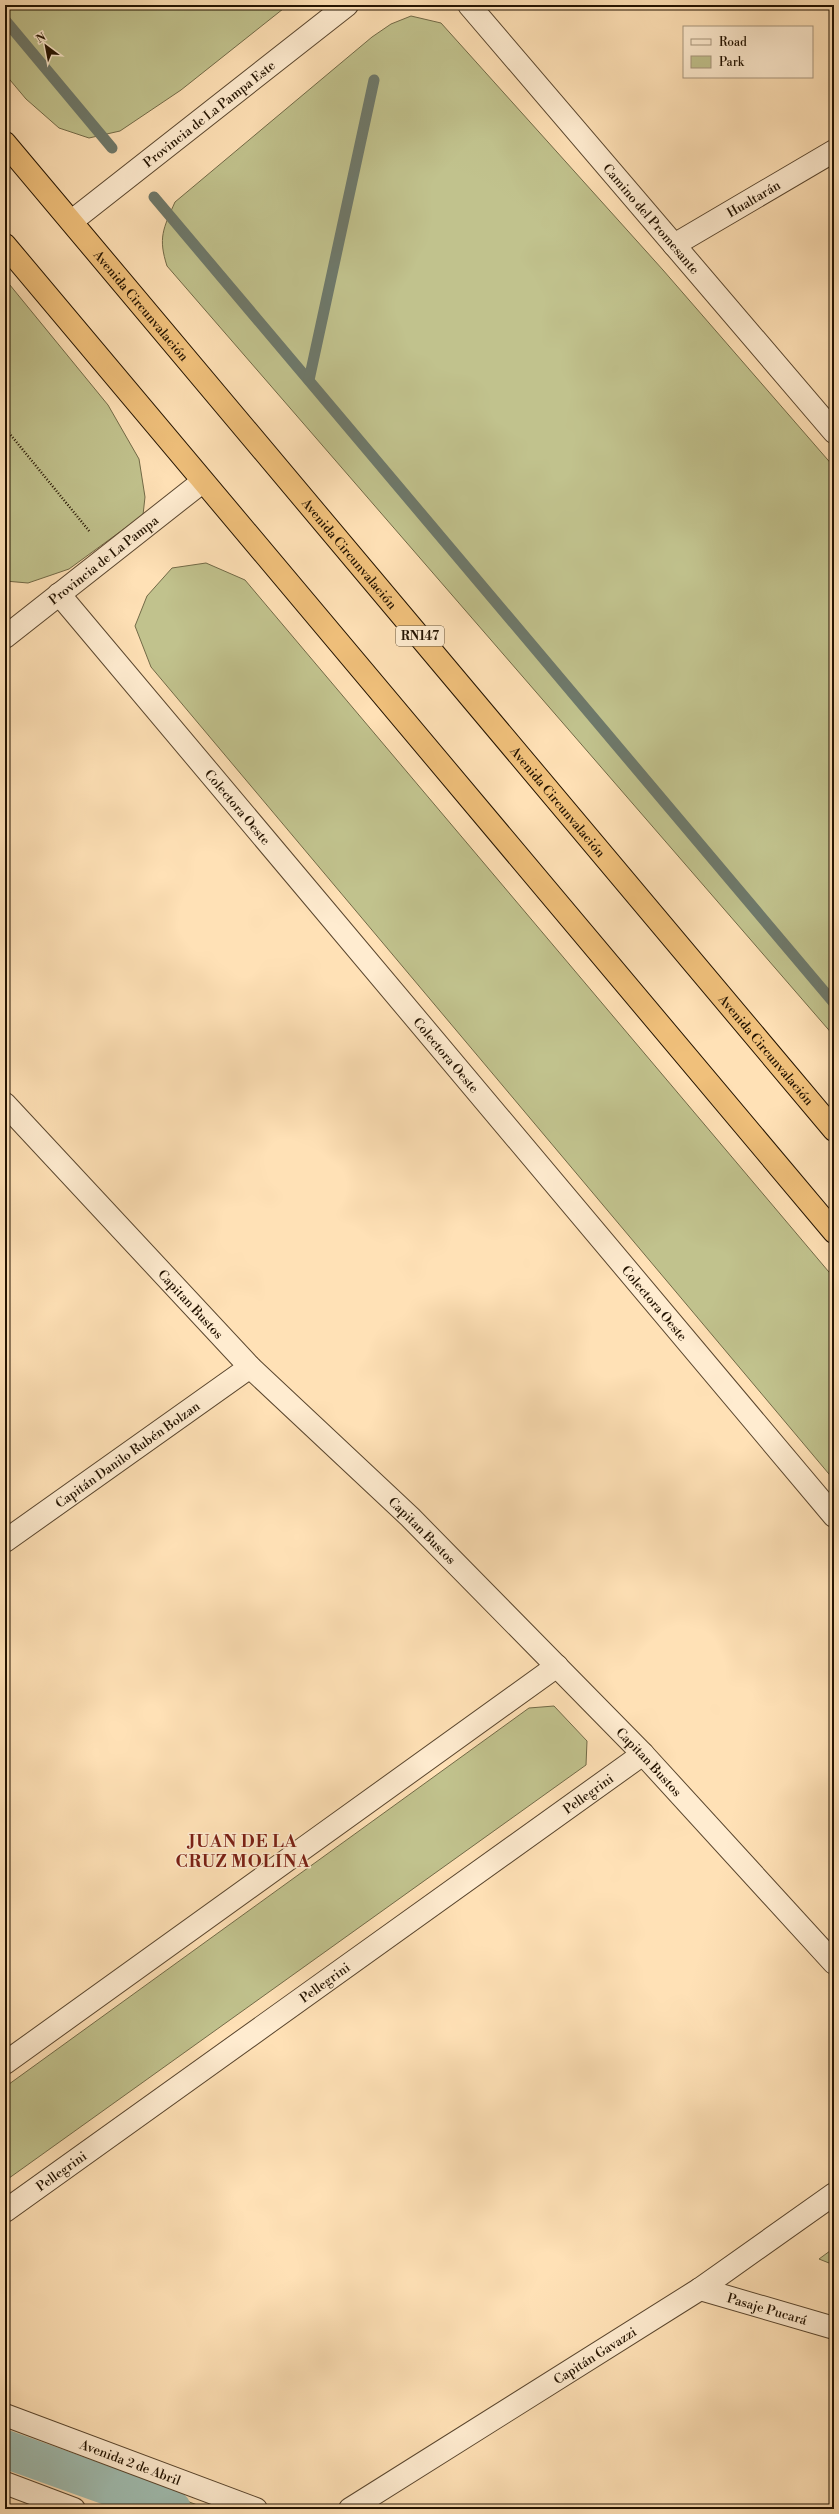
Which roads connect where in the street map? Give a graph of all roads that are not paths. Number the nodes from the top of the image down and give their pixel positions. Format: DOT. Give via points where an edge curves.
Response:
graph roads {
  1 [pos="346,5"];
  2 [pos="469,5"];
  3 [pos="5,143"];
  4 [pos="834,151"];
  5 [pos="72,221"];
  6 [pos="5,245"];
  7 [pos="674,246"];
  8 [pos="834,432"];
  9 [pos="202,482"];
  10 [pos="59,594"];
  11 [pos="6,635"];
  12 [pos="5,1104"];
  13 [pos="834,1130"];
  14 [pos="834,1232"];
  15 [pos="250,1367"];
  16 [pos="834,1516"];
  17 [pos="5,1541"];
  18 [pos="557,1666"];
  19 [pos="643,1754"];
  20 [pos="834,1963"];
  21 [pos="5,2063"];
  22 [pos="834,2194"];
  23 [pos="5,2210"];
  24 [pos="700,2289"];
  25 [pos="834,2328"];
  26 [pos="5,2415"];
  27 [pos="5,2482"];
  28 [pos="74,2509"];
  29 [pos="256,2509"];
  30 [pos="350,2509"];
  1 -- 5 [label="street, Provincia de La Pampa Este"];
  2 -- 7 [label="street, Camino del Promesante"];
  3 -- 5 [label="highway, Avenida Circunvalación / RN147"];
  4 -- 7 [label="street, Hualtarán"];
  5 -- 13 [label="highway, Avenida Circunvalación / RN147"];
  6 -- 9 [label="highway"];
  7 -- 8 [label="street, Camino del Promesante"];
  9 -- 10 [label="street, Provincia de La Pampa"];
  9 -- 14 [label="highway"];
  10 -- 11 [label="street, Provincia de La Pampa"];
  10 -- 16 [label="street, Colectora Oeste"];
  12 -- 15 [label="street, Capitan Bustos"];
  15 -- 17 [label="street, Capitán Danilo Rubén Bolzan"];
  15 -- 18 [label="street, Capitan Bustos" via="410,1517"];
  18 -- 19 [label="street, Capitan Bustos"];
  18 -- 21 [label="street"];
  19 -- 20 [label="street, Capitan Bustos"];
  19 -- 23 [label="street, Pellegrini"];
  22 -- 24 [label="street, Capitán Gavazzi"];
  24 -- 25 [label="street, Pasaje Pucará"];
  24 -- 30 [label="street, Capitán Gavazzi"];
  26 -- 29 [label="street, Avenida 2 de Abril"];
  27 -- 28 [label="street"];
}
